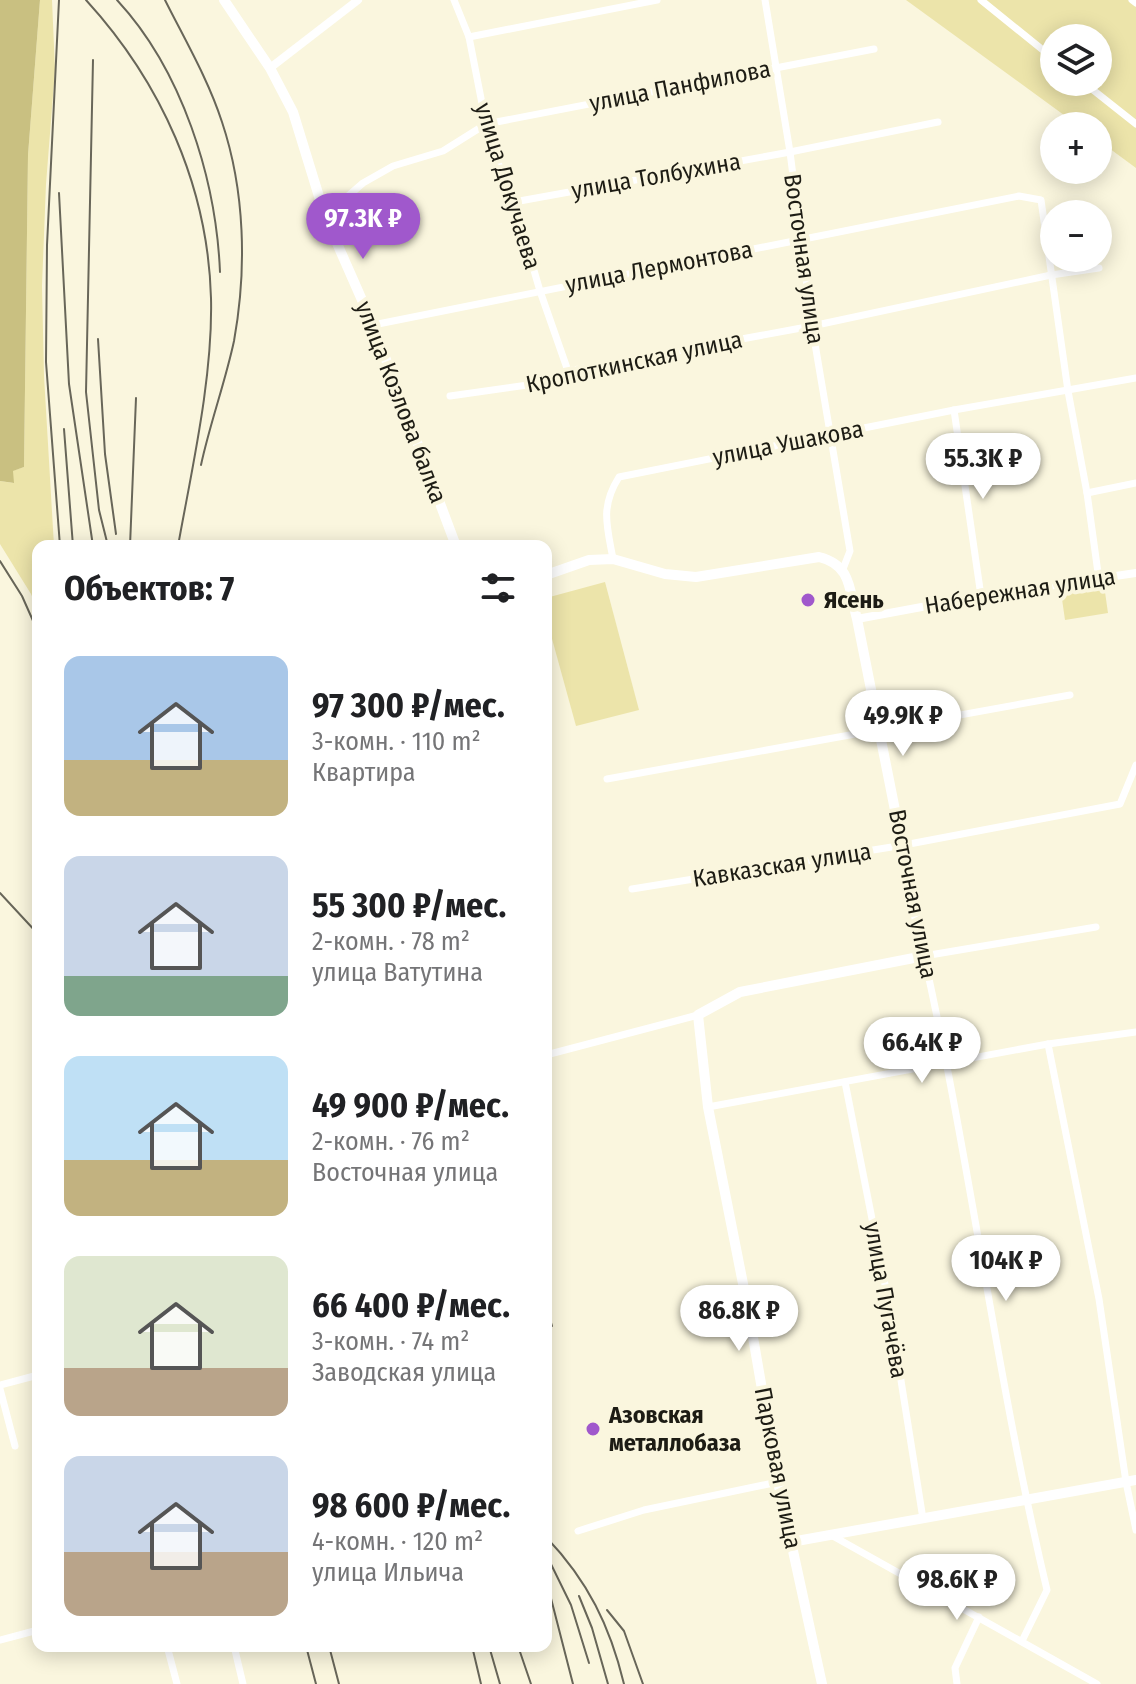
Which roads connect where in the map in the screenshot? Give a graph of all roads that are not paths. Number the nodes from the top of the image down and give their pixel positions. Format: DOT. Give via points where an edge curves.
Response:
graph roads {
  1 [pos="224,0"];
  2 [pos="358,0"];
  3 [pos="454,0"];
  4 [pos="657,0"];
  5 [pos="765,0"];
  6 [pos="981,0"];
  7 [pos="469,37"];
  8 [pos="1040,48"];
  9 [pos="874,49"];
  10 [pos="774,67"];
  11 [pos="270,68"];
  12 [pos="1101,96"];
  13 [pos="938,122"];
  14 [pos="486,124"];
  15 [pos="1136,124"];
  16 [pos="790,152"];
  17 [pos="514,202"];
  18 [pos="325,216"];
  19 [pos="799,238"];
  20 [pos="1072,272"];
  21 [pos="1051,275"];
  22 [pos="540,291"];
  23 [pos="373,325"];
  24 [pos="812,326"];
  25 [pos="568,371"];
  26 [pos="1136,378"];
  27 [pos="1068,391"];
  28 [pos="450,396"];
  29 [pos="954,410"];
  30 [pos="829,435"];
  31 [pos="1136,483"];
  32 [pos="1087,493"];
  33 [pos="454,540"];
  34 [pos="613,559"];
  35 [pos="843,569"];
  36 [pos="552,573"];
  37 [pos="1136,573"];
  38 [pos="1099,580"];
  39 [pos="981,596"];
  40 [pos="857,619"];
  41 [pos="1070,695"];
  42 [pos="879,732"];
  43 [pos="1136,765"];
  44 [pos="607,779"];
  45 [pos="904,845"];
  46 [pos="632,889"];
  47 [pos="1096,927"];
  48 [pos="924,956"];
  49 [pos="698,1015"];
  50 [pos="1136,1032"];
  51 [pos="1048,1044"];
  52 [pos="552,1053"];
  53 [pos="948,1064"];
  54 [pos="845,1082"];
  55 [pos="708,1107"];
  56 [pos="32,1377"];
  57 [pos="0,1387"];
  58 [pos="15,1446"];
  59 [pos="1131,1481"];
  60 [pos="778,1482"];
  61 [pos="1025,1500"];
  62 [pos="923,1519"];
  63 [pos="1136,1530"];
  64 [pos="578,1531"];
  65 [pos="831,1535"];
  66 [pos="791,1542"];
  67 [pos="979,1617"];
  68 [pos="32,1632"];
  69 [pos="0,1640"];
  70 [pos="1022,1641"];
  71 [pos="169,1652"];
  72 [pos="235,1652"];
  73 [pos="1093,1683"];
  74 [pos="177,1684"];
  75 [pos="243,1684"];
  76 [pos="822,1684"];
  77 [pos="957,1684"];
  1 -- 11 [label="main road, улица Козлова балка"];
  2 -- 11 [label="street"];
  3 -- 7 [label="street, улица Докучаева"];
  4 -- 7 [label="street"];
  5 -- 10 [label="street, Восточная улица"];
  6 -- 8 [label="street"];
  7 -- 14 [label="street, улица Докучаева"];
  9 -- 10 [label="street, улица Панфилова"];
  10 -- 14 [label="street, улица Панфилова"];
  10 -- 16 [label="street, Восточная улица"];
  11 -- 18 [label="main road, улица Козлова балка" via="300,130"];
  12 -- 15 [label="street"];
  13 -- 16 [label="street, улица Толбухина"];
  14 -- 17 [label="street, улица Докучаева"];
  14 -- 18 [label="street" via="443,151 393,166 363,183"];
  16 -- 17 [label="street, улица Толбухина"];
  16 -- 19 [label="street, Восточная улица"];
  17 -- 22 [label="street, улица Докучаева"];
  18 -- 23 [label="main road, улица Козлова балка"];
  19 -- 21 [label="street, улица Лермонтова" via="1019,196 1041,200"];
  19 -- 22 [label="street, улица Лермонтова"];
  19 -- 24 [label="street, Восточная улица"];
  20 -- 21 [label="street, Кропоткинская улица"];
  21 -- 24 [label="street, Кропоткинская улица"];
  21 -- 27 [label="street"];
  22 -- 23 [label="street, улица Лермонтова"];
  22 -- 25 [label="street, улица Докучаева"];
  23 -- 33 [label="main road, улица Козлова балка"];
  24 -- 25 [label="street, Кропоткинская улица"];
  24 -- 30 [label="street, Восточная улица"];
  25 -- 28 [label="street, Кропоткинская улица" via="556,381"];
  26 -- 27 [label="street, улица Ушакова"];
  27 -- 29 [label="street, улица Ушакова"];
  27 -- 32 [label="street"];
  29 -- 30 [label="street, улица Ушакова"];
  29 -- 39 [label="street"];
  30 -- 34 [label="street, улица Ушакова" via="619,477 609,493 606,520"];
  30 -- 35 [label="street, Восточная улица" via="850,551"];
  31 -- 32 [label="street"];
  32 -- 38 [label="street"];
  34 -- 35 [label="main road" via="696,577 819,557"];
  34 -- 36 [label="main road" via="589,560"];
  35 -- 40 [label="main road, Восточная улица"];
  37 -- 38 [label="street, Набережная улица"];
  38 -- 39 [label="street, Набережная улица"];
  39 -- 40 [label="street, Набережная улица"];
  40 -- 42 [label="main road, Восточная улица"];
  41 -- 42 [label="street"];
  42 -- 44 [label="street"];
  42 -- 45 [label="main road, Восточная улица"];
  43 -- 45 [label="street, Кавказская улица" via="1120,804"];
  45 -- 46 [label="street, Кавказская улица"];
  45 -- 48 [label="main road, Восточная улица"];
  47 -- 48 [label="street"];
  48 -- 49 [label="main road" via="740,992"];
  48 -- 53 [label="street, Восточная улица"];
  49 -- 52 [label="street"];
  49 -- 55 [label="main road, Парковая улица"];
  50 -- 51 [label="street"];
  51 -- 53 [label="street"];
  51 -- 59 [label="street"];
  53 -- 54 [label="street"];
  53 -- 61 [label="street, Восточная улица"];
  54 -- 55 [label="street"];
  54 -- 62 [label="street, улица Пугачёва" via="889,1305"];
  55 -- 60 [label="main road, Парковая улица"];
  56 -- 57 [label="street"];
  57 -- 58 [label="street"];
  59 -- 61 [label="main road"];
  59 -- 63 [label="street"];
  60 -- 64 [label="street" via="644,1510"];
  60 -- 66 [label="main road, Парковая улица"];
  61 -- 62 [label="main road"];
  61 -- 70 [label="street, Восточная улица" via="1047,1590"];
  62 -- 65 [label="main road"];
  65 -- 66 [label="main road"];
  65 -- 67 [label="street"];
  66 -- 76 [label="main road, Парковая улица"];
  67 -- 70 [label="street"];
  67 -- 77 [label="street" via="955,1668"];
  68 -- 69 [label="street"];
  70 -- 73 [label="street"];
  71 -- 74 [label="street"];
  72 -- 75 [label="street"];
}
